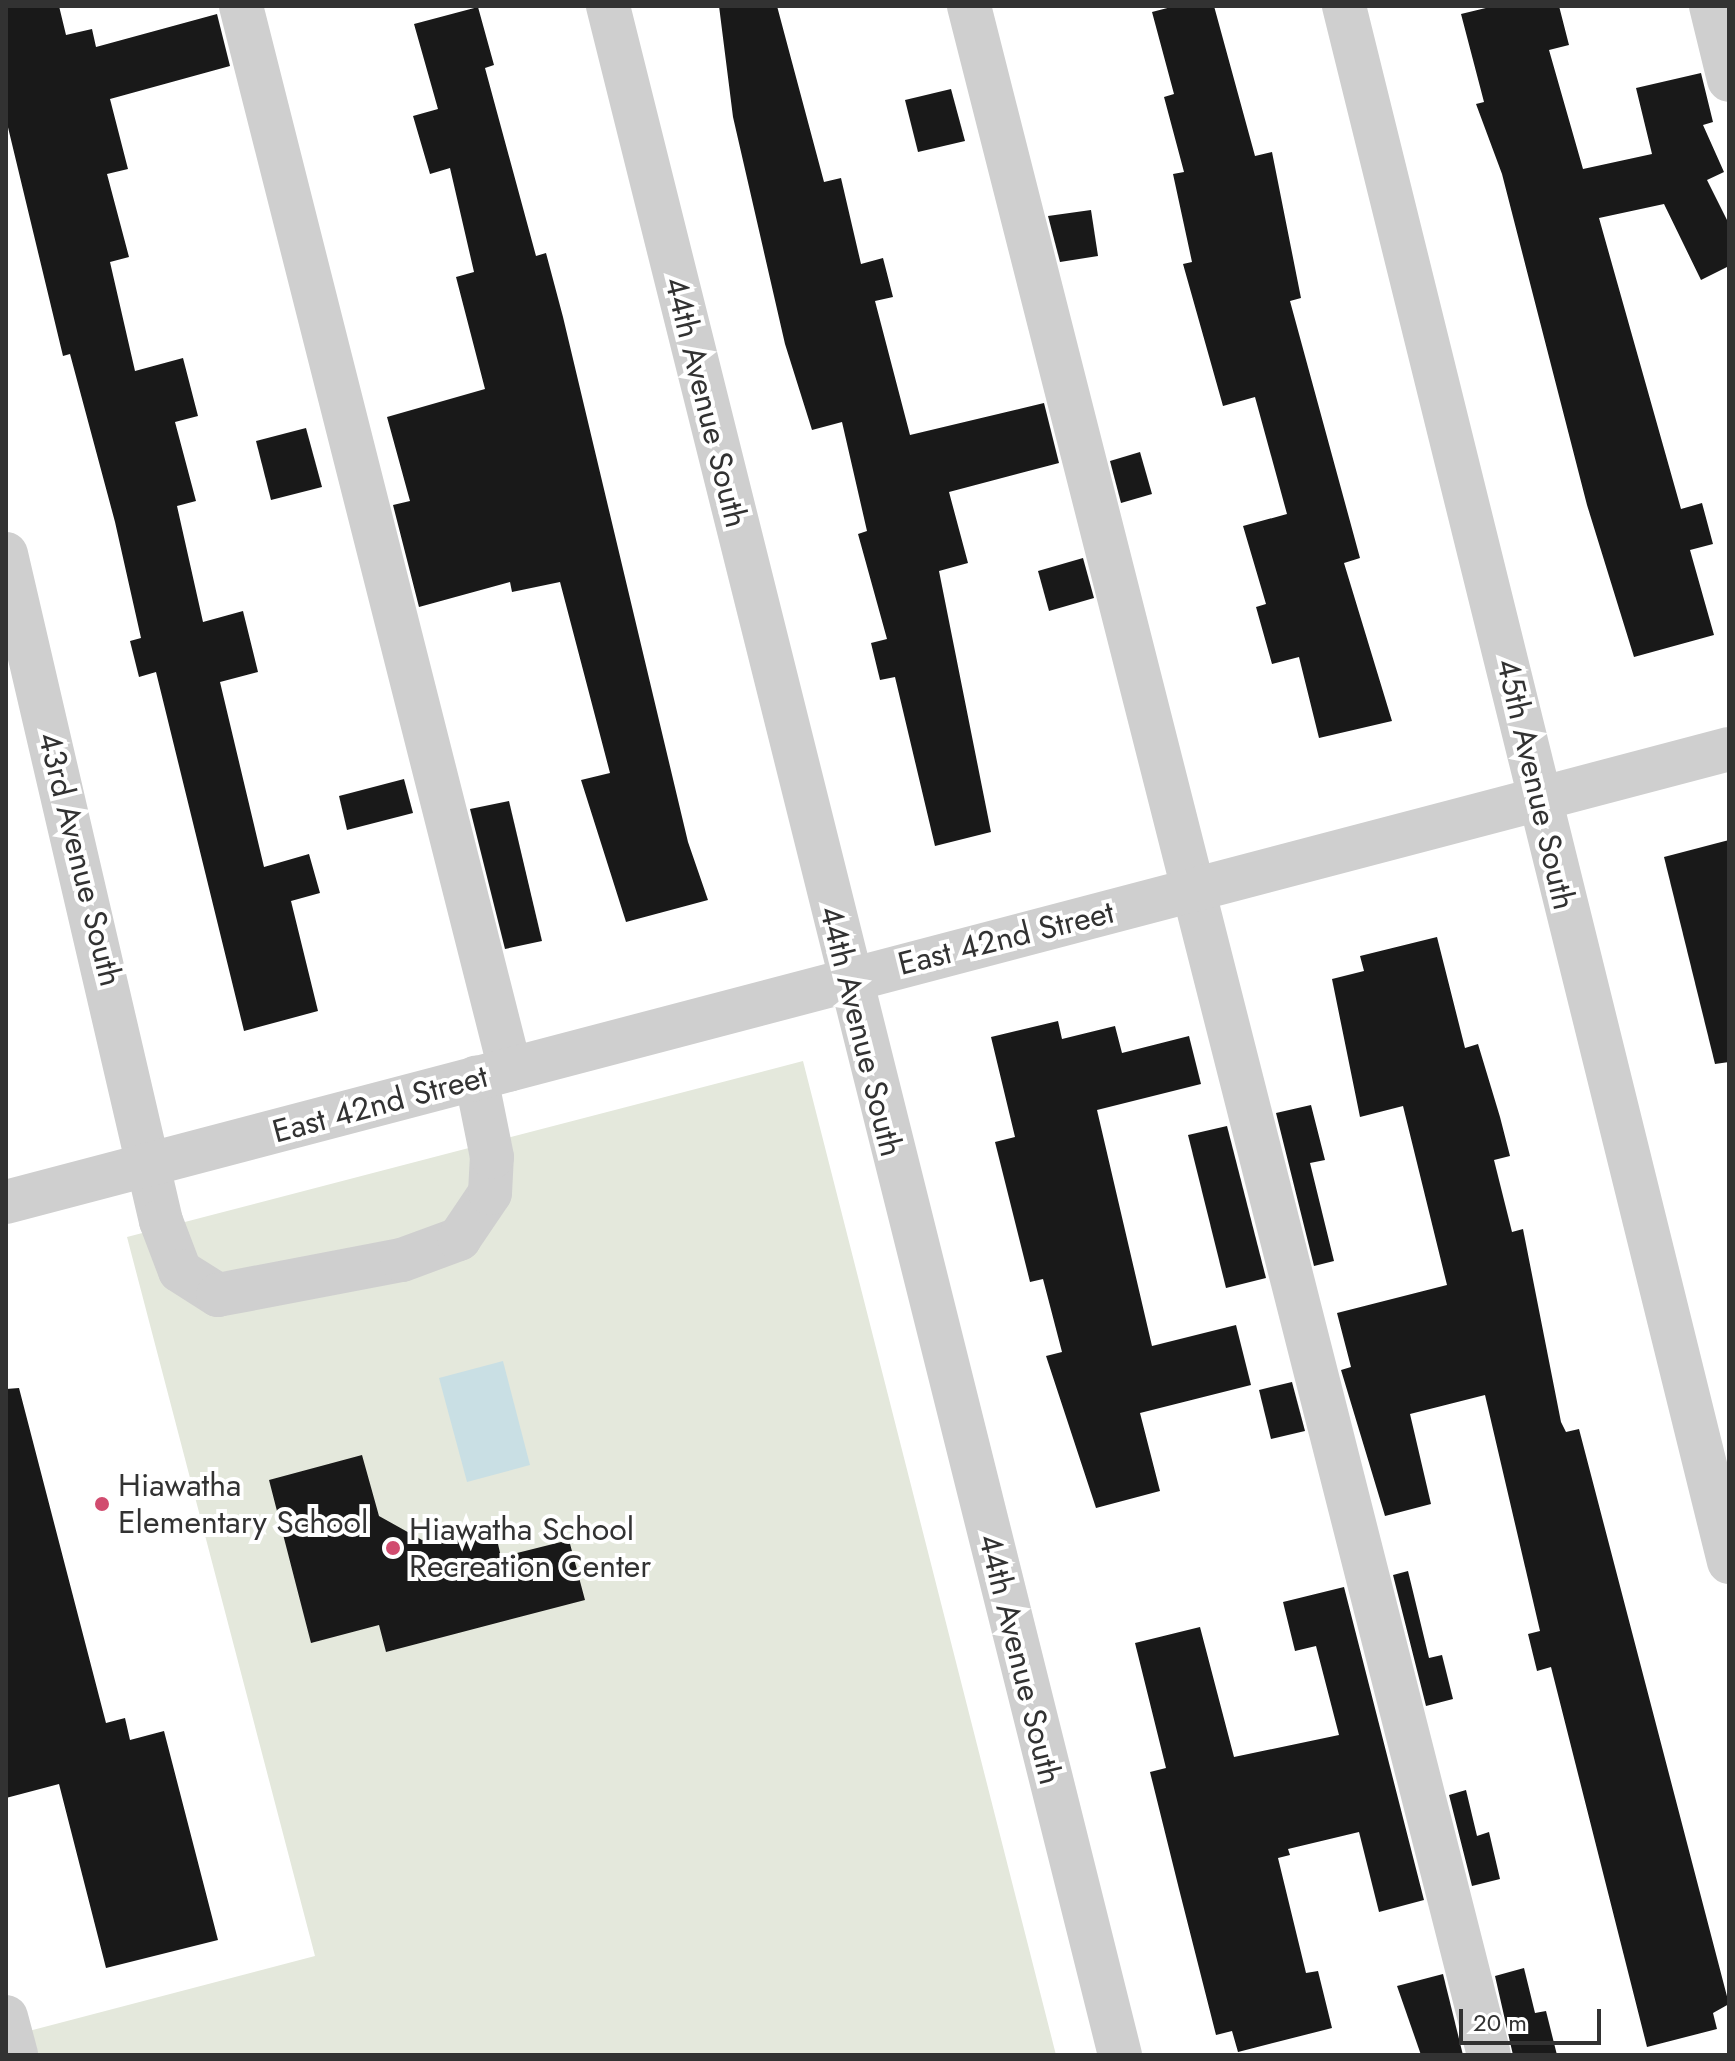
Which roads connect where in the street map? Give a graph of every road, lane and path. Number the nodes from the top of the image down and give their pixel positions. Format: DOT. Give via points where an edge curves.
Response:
graph roads {
  1 [pos="241,6"];
  2 [pos="608,6"];
  3 [pos="969,6"];
  4 [pos="1344,6"];
  5 [pos="1711,6"];
  6 [pos="1729,80"];
  7 [pos="6,554"];
  8 [pos="1729,749"];
  9 [pos="1541,798"];
  10 [pos="1196,889"];
  11 [pos="848,978"];
  12 [pos="493,1074"];
  13 [pos="152,1164"];
  14 [pos="6,1202"];
  15 [pos="1729,1562"];
  16 [pos="6,2017"];
  17 [pos="16,2055"];
  18 [pos="1120,2055"];
  19 [pos="1489,2055"];
  1 -- 12 [label="street, 43rd Avenue South"];
  2 -- 11 [label="street, 44th Avenue South"];
  3 -- 10 [label="street"];
  4 -- 9 [label="street, 45th Avenue South"];
  5 -- 6 [label="street"];
  7 -- 13 [label="street, 43rd Avenue South"];
  8 -- 9 [label="street, East 42nd Street"];
  9 -- 10 [label="street, East 42nd Street"];
  9 -- 15 [label="street, 45th Avenue South"];
  10 -- 11 [label="street, East 42nd Street"];
  10 -- 19 [label="street"];
  11 -- 12 [label="street, East 42nd Street"];
  11 -- 18 [label="street, 44th Avenue South"];
  12 -- 13 [label="street, East 42nd Street"];
  12 -- 13 [label="street, 43rd Avenue South" via="490,1193 459,1239 402,1260 218,1295 180,1271"];
  13 -- 14 [label="street, East 42nd Street"];
  16 -- 17 [label="street"];
}
